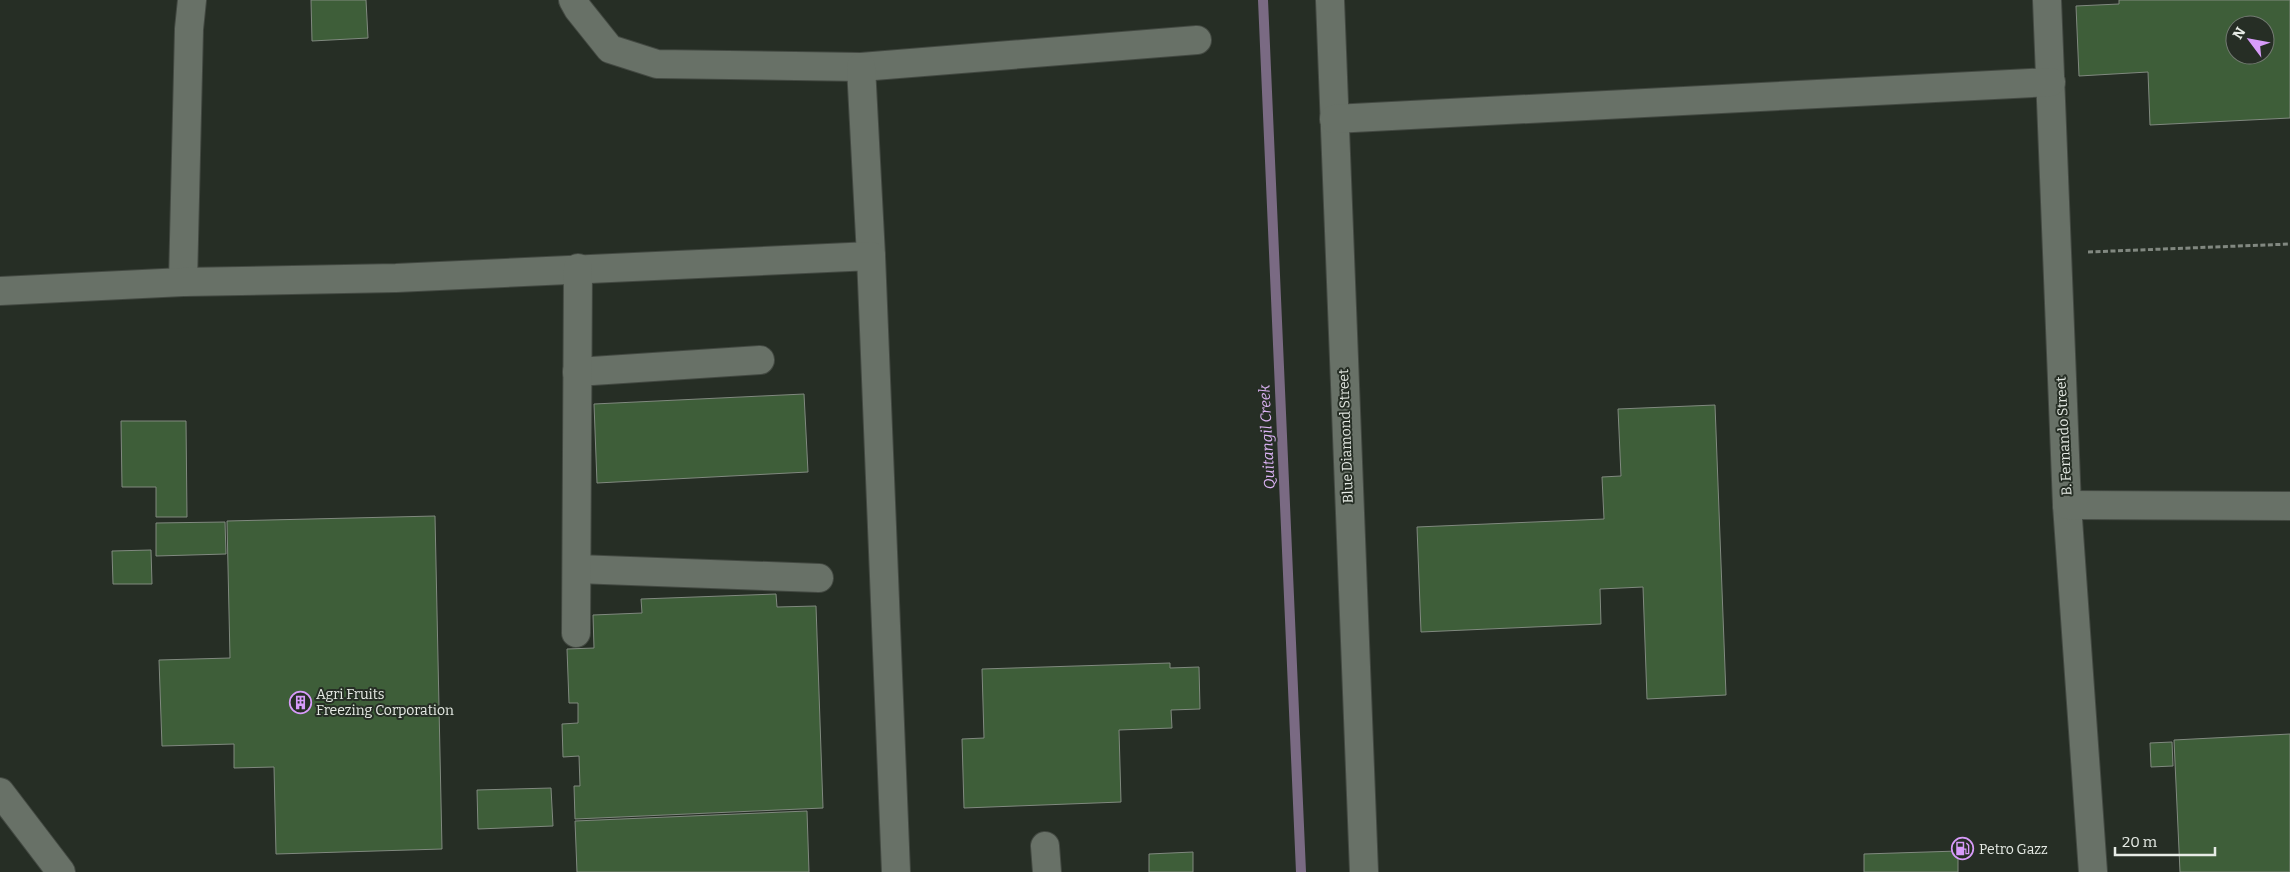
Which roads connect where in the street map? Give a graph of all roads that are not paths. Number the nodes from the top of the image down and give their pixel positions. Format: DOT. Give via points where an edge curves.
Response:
graph roads {
  1 [pos="192,0"];
  2 [pos="573,0"];
  3 [pos="1330,0"];
  4 [pos="2047,0"];
  5 [pos="1196,40"];
  6 [pos="861,67"];
  7 [pos="2050,82"];
  8 [pos="1334,119"];
  9 [pos="872,256"];
  10 [pos="578,268"];
  11 [pos="183,282"];
  12 [pos="0,291"];
  13 [pos="760,360"];
  14 [pos="578,372"];
  15 [pos="2067,506"];
  16 [pos="2290,506"];
  17 [pos="577,569"];
  18 [pos="819,578"];
  19 [pos="576,633"];
  20 [pos="0,792"];
  21 [pos="61,872"];
  22 [pos="896,872"];
  23 [pos="1364,872"];
  24 [pos="2093,872"];
  1 -- 11 [label="street"];
  2 -- 6 [label="street" via="610,48 657,64"];
  3 -- 8 [label="street, Blue Diamond Street"];
  4 -- 7 [label="street, B. Fernando Street"];
  5 -- 6 [label="street"];
  6 -- 9 [label="street"];
  7 -- 8 [label="street"];
  7 -- 15 [label="street, B. Fernando Street"];
  8 -- 23 [label="street, Blue Diamond Street"];
  9 -- 10 [label="street"];
  9 -- 22 [label="street"];
  10 -- 11 [label="street" via="396,278"];
  10 -- 14 [label="street"];
  11 -- 12 [label="street"];
  13 -- 14 [label="street"];
  14 -- 17 [label="street"];
  15 -- 16 [label="street"];
  15 -- 24 [label="street, B. Fernando Street"];
  17 -- 18 [label="street"];
  17 -- 19 [label="street"];
  20 -- 21 [label="street"];
}
